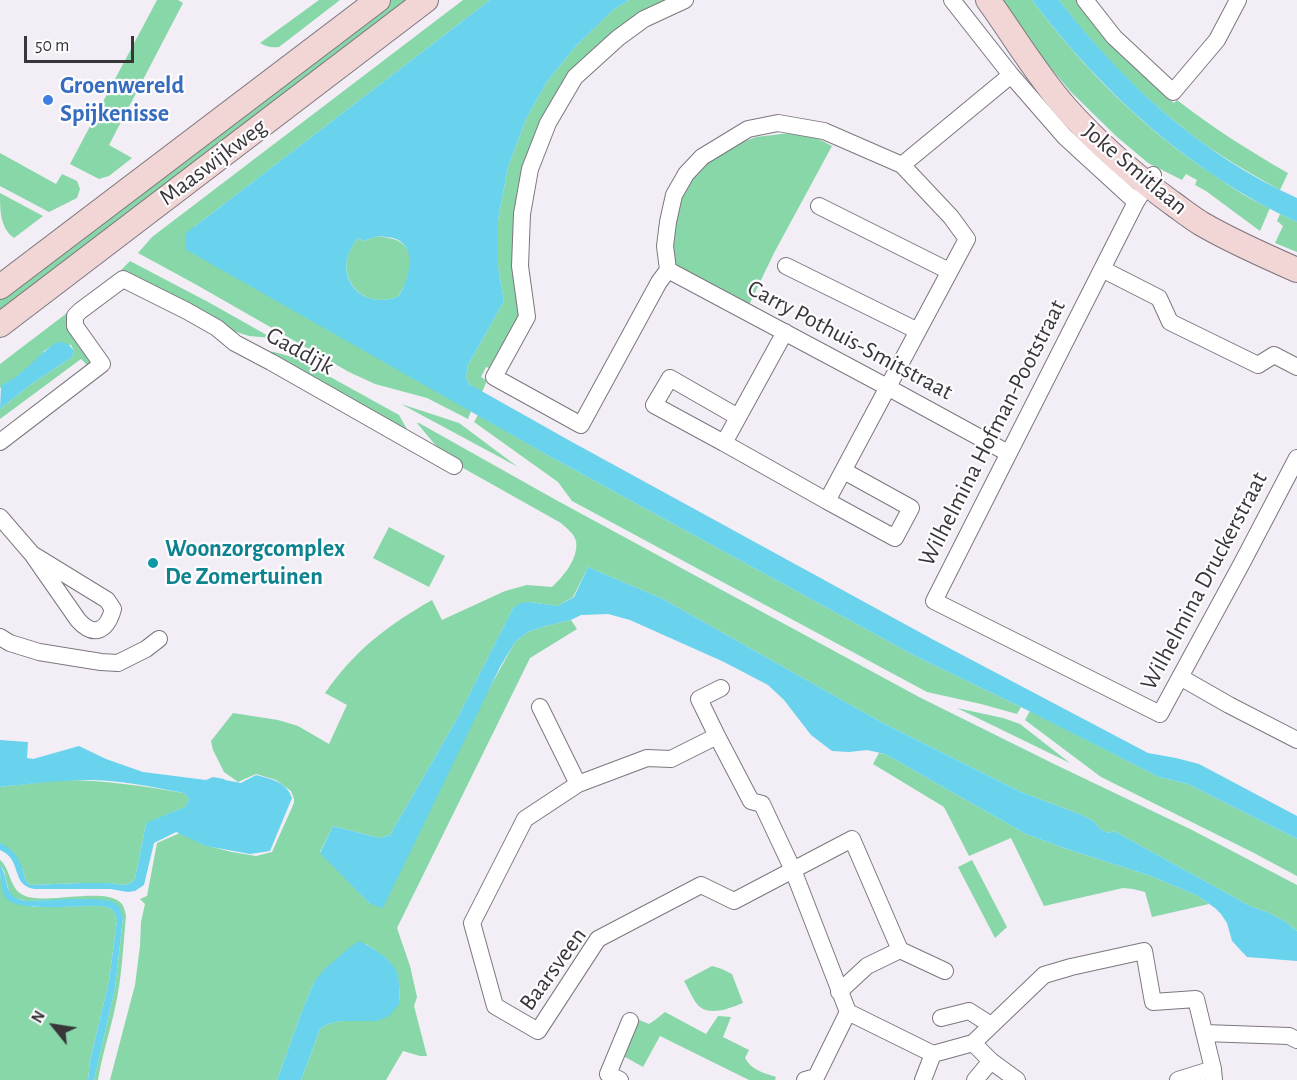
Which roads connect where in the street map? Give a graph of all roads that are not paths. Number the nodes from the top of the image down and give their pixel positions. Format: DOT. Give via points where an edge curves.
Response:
graph roads {
  1 [pos="378,0"];
  2 [pos="426,0"];
  3 [pos="685,0"];
  4 [pos="952,0"];
  5 [pos="988,0"];
  6 [pos="1085,0"];
  7 [pos="1238,0"];
  8 [pos="1011,75"];
  9 [pos="902,165"];
  10 [pos="1145,187"];
  11 [pos="819,206"];
  12 [pos="1297,256"];
  13 [pos="786,266"];
  14 [pos="1102,269"];
  15 [pos="668,270"];
  16 [pos="1297,270"];
  17 [pos="949,271"];
  18 [pos="0,288"];
  19 [pos="0,325"];
  20 [pos="918,330"];
  21 [pos="785,332"];
  22 [pos="1297,367"];
  23 [pos="889,388"];
  24 [pos="738,417"];
  25 [pos="0,442"];
  26 [pos="724,443"];
  27 [pos="1008,453"];
  28 [pos="1297,458"];
  29 [pos="454,466"];
  30 [pos="844,471"];
  31 [pos="827,501"];
  32 [pos="0,517"];
  33 [pos="32,554"];
  34 [pos="0,636"];
  35 [pos="159,639"];
  36 [pos="1049,659"];
  37 [pos="1180,677"];
  38 [pos="721,688"];
  39 [pos="540,707"];
  40 [pos="717,736"];
  41 [pos="1297,740"];
  42 [pos="578,784"];
  43 [pos="793,870"];
  44 [pos="900,950"];
  45 [pos="945,971"];
  46 [pos="839,992"];
  47 [pos="848,1012"];
  48 [pos="941,1018"];
  49 [pos="630,1021"];
  50 [pos="991,1025"];
  51 [pos="1204,1033"];
  52 [pos="1297,1040"];
  53 [pos="973,1043"];
  54 [pos="933,1054"];
  55 [pos="991,1061"];
  56 [pos="1214,1075"];
  57 [pos="620,1080"];
  58 [pos="805,1080"];
  59 [pos="923,1080"];
  60 [pos="975,1080"];
  61 [pos="1017,1080"];
  62 [pos="1178,1080"];
  1 -- 18 [label="street, Maaswijkweg"];
  2 -- 19 [label="street, Maaswijkweg"];
  3 -- 15 [label="street" via="644,19 618,38 575,77 548,123 530,169 522,214 520,266 527,317 494,377 581,425"];
  4 -- 8 [label="street"];
  5 -- 10 [label="street, Joke Smitlaan" via="1008,27 1110,136"];
  6 -- 7 [label="street" via="1114,37 1173,92 1217,40"];
  8 -- 9 [label="street"];
  8 -- 10 [label="street" via="1065,137"];
  9 -- 15 [label="street" via="824,131 778,123 748,129 702,157 674,195 665,246"];
  9 -- 17 [label="street" via="967,239"];
  10 -- 12 [label="street, Joke Smitlaan" via="1190,199"];
  10 -- 14 [label="street, Wilhelmina Hofman-Pootstraat"];
  10 -- 16 [label="street, Joke Smitlaan" via="1200,223"];
  11 -- 17 [label="street"];
  13 -- 20 [label="street"];
  14 -- 22 [label="street" via="1159,298 1170,322 1258,365 1275,355"];
  14 -- 27 [label="street, Wilhelmina Hofman-Pootstraat"];
  15 -- 21 [label="street, Carry Pothuis-Smitstraat"];
  17 -- 20 [label="street"];
  20 -- 23 [label="street"];
  21 -- 23 [label="street, Carry Pothuis-Smitstraat"];
  21 -- 24 [label="street"];
  23 -- 27 [label="street, Carry Pothuis-Smitstraat"];
  23 -- 30 [label="street"];
  24 -- 26 [label="street"];
  24 -- 26 [label="street" via="670,378 654,405"];
  25 -- 29 [label="street, Gaddijk" via="102,364 75,326 75,316 123,279 187,311 235,343"];
  26 -- 31 [label="street"];
  27 -- 36 [label="street, Wilhelmina Hofman-Pootstraat" via="934,601"];
  28 -- 37 [label="street, Wilhelmina Druckerstraat"];
  30 -- 31 [label="street"];
  30 -- 31 [label="street" via="911,508 895,538"];
  32 -- 33 [label="street"];
  33 -- 33 [label="street" via="85,628 104,627 112,609 107,600"];
  34 -- 35 [label="street" via="39,652 118,663"];
  36 -- 37 [label="street, Wilhelmina Druckerstraat" via="1160,714"];
  37 -- 41 [label="street"];
  38 -- 40 [label="street" via="699,699"];
  39 -- 42 [label="street"];
  40 -- 42 [label="street, Baarsveen" via="671,759 646,758"];
  40 -- 43 [label="street" via="751,801 762,804"];
  42 -- 43 [label="street, Baarsveen" via="525,819 472,922 495,1006 538,1031 598,939 701,885 734,900"];
  43 -- 44 [label="street, Baarsveen" via="852,839"];
  43 -- 46 [label="street"];
  44 -- 45 [label="street"];
  44 -- 46 [label="street" via="867,966"];
  46 -- 47 [label="street"];
  47 -- 54 [label="street"];
  47 -- 58 [label="street" via="816,1077"];
  48 -- 50 [label="street" via="969,1011"];
  49 -- 57 [label="street" via="608,1074"];
  50 -- 51 [label="street" via="1044,975 1144,951 1153,1002 1196,999"];
  50 -- 53 [label="street"];
  51 -- 52 [label="street" via="1289,1036"];
  51 -- 56 [label="street"];
  53 -- 54 [label="street"];
  53 -- 55 [label="street"];
  54 -- 59 [label="street"];
  55 -- 60 [label="street"];
  55 -- 61 [label="street"];
  56 -- 62 [label="street"];
}
